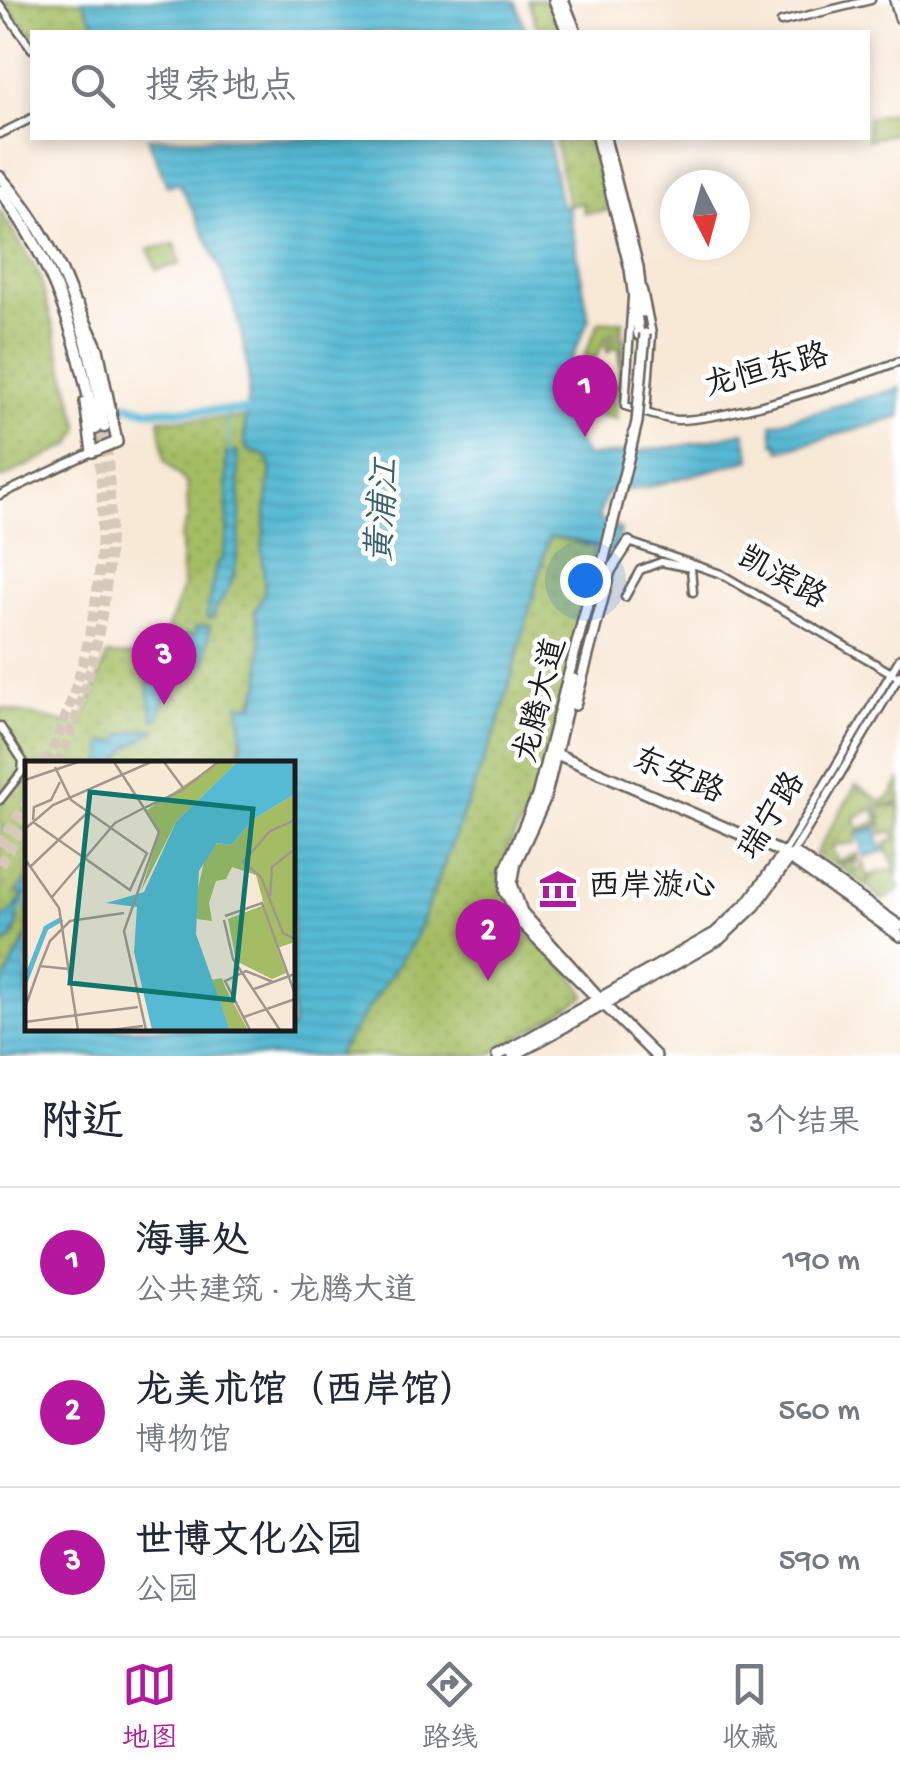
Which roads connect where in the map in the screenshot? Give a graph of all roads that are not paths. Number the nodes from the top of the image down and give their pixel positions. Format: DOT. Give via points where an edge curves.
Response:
graph roads {
  1 [pos="554,0"];
  2 [pos="563,0"];
  3 [pos="871,0"];
  4 [pos="895,0"];
  5 [pos="0,5"];
  6 [pos="900,18"];
  7 [pos="781,22"];
  8 [pos="567,30"];
  9 [pos="575,30"];
  10 [pos="30,46"];
  11 [pos="30,119"];
  12 [pos="0,134"];
  13 [pos="598,140"];
  14 [pos="605,140"];
  15 [pos="0,177"];
  16 [pos="0,191"];
  17 [pos="637,286"];
  18 [pos="59,293"];
  19 [pos="73,310"];
  20 [pos="900,361"];
  21 [pos="646,413"];
  22 [pos="100,428"];
  23 [pos="92,452"];
  24 [pos="0,495"];
  25 [pos="629,542"];
  26 [pos="692,592"];
  27 [pos="625,598"];
  28 [pos="900,658"];
  29 [pos="890,672"];
  30 [pos="899,677"];
  31 [pos="0,726"];
  32 [pos="553,752"];
  33 [pos="0,800"];
  34 [pos="789,855"];
  35 [pos="900,926"];
  36 [pos="900,936"];
  37 [pos="602,1001"];
  38 [pos="497,1056"];
  39 [pos="514,1056"];
  40 [pos="656,1056"];
  1 -- 8 [label="main road"];
  2 -- 9 [label="main road"];
  3 -- 7 [label="street"];
  4 -- 6 [label="main road"];
  5 -- 10 [label="street"];
  11 -- 12 [label="street"];
  13 -- 17 [label="main road, 龙腾大道"];
  14 -- 17 [label="main road, 龙腾大道"];
  15 -- 19 [label="main road" via="51,248"];
  16 -- 18 [label="main road"];
  17 -- 21 [label="street" via="652,334"];
  17 -- 21 [label="street" via="625,406"];
  17 -- 32 [label="main road, 龙腾大道, bridge" via="642,334 634,438"];
  18 -- 19 [label="main road"];
  18 -- 23 [label="main road"];
  19 -- 22 [label="main road"];
  19 -- 23 [label="main road" via="98,349 117,442"];
  20 -- 21 [label="street, 龙恒东路" via="688,419"];
  23 -- 24 [label="street"];
  25 -- 29 [label="street, 凯滨路" via="721,574"];
  25 -- 32 [label="main road" via="610,571 566,742"];
  26 -- 27 [label="street" via="691,568 662,562 640,570"];
  28 -- 29 [label="street, 瑞宁路"];
  29 -- 30 [label="street, 凯滨路"];
  29 -- 34 [label="street, 瑞宁路"];
  30 -- 34 [label="street, 瑞宁路"];
  31 -- 33 [label="street" via="22,772"];
  32 -- 34 [label="main road, 东安路"];
  32 -- 37 [label="main road, 龙腾大道" via="540,812 513,869 513,890 527,919"];
  34 -- 35 [label="main road, 东安路"];
  34 -- 36 [label="main road, 东安路"];
  34 -- 37 [label="main road, 瑞宁路" via="726,924"];
  37 -- 38 [label="main road, 瑞宁路"];
  37 -- 39 [label="main road, 瑞宁路"];
  37 -- 40 [label="main road, 龙腾大道"];
}
